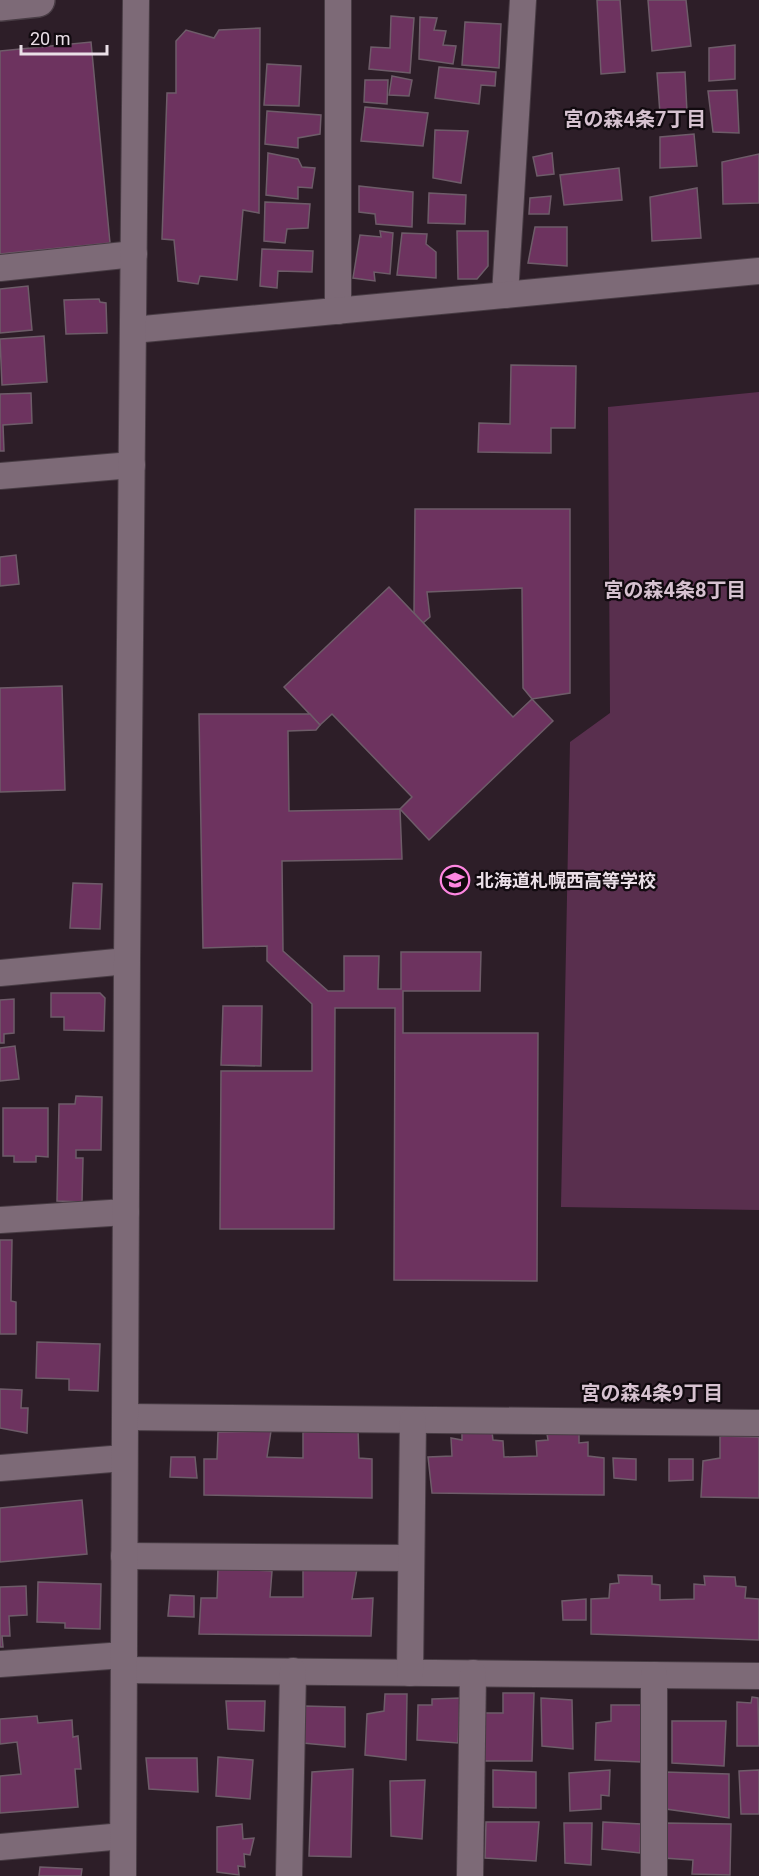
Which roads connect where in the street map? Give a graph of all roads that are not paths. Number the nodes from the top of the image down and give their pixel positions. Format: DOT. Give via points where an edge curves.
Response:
graph roads {
  1 [pos="38,0"];
  2 [pos="136,0"];
  3 [pos="338,0"];
  4 [pos="523,0"];
  5 [pos="0,4"];
  6 [pos="134,254"];
  7 [pos="0,268"];
  8 [pos="759,271"];
  9 [pos="505,295"];
  10 [pos="338,311"];
  11 [pos="133,330"];
  12 [pos="132,465"];
  13 [pos="0,476"];
  14 [pos="127,961"];
  15 [pos="0,973"];
  16 [pos="126,1212"];
  17 [pos="0,1220"];
  18 [pos="125,1417"];
  19 [pos="413,1420"];
  20 [pos="759,1423"];
  21 [pos="124,1458"];
  22 [pos="0,1468"];
  23 [pos="124,1556"];
  24 [pos="411,1558"];
  25 [pos="124,1663"];
  26 [pos="0,1664"];
  27 [pos="293,1671"];
  28 [pos="410,1673"];
  29 [pos="473,1673"];
  30 [pos="654,1675"];
  31 [pos="759,1676"];
  32 [pos="123,1836"];
  33 [pos="0,1846"];
  34 [pos="123,1876"];
  35 [pos="289,1876"];
  36 [pos="470,1876"];
  37 [pos="654,1876"];
  1 -- 5 [label="main road"];
  2 -- 6 [label="street"];
  3 -- 10 [label="street"];
  4 -- 9 [label="street"];
  6 -- 7 [label="street"];
  6 -- 11 [label="street"];
  8 -- 9 [label="street"];
  9 -- 10 [label="street"];
  10 -- 11 [label="street"];
  11 -- 12 [label="street"];
  12 -- 13 [label="street"];
  12 -- 14 [label="street"];
  14 -- 15 [label="street"];
  14 -- 16 [label="street"];
  16 -- 17 [label="street"];
  16 -- 18 [label="street"];
  18 -- 19 [label="street"];
  18 -- 21 [label="street"];
  19 -- 20 [label="street"];
  19 -- 24 [label="street"];
  21 -- 22 [label="street"];
  21 -- 23 [label="street"];
  23 -- 24 [label="street"];
  23 -- 25 [label="street"];
  24 -- 28 [label="street"];
  25 -- 26 [label="street"];
  25 -- 27 [label="street"];
  25 -- 32 [label="street"];
  27 -- 28 [label="street"];
  27 -- 35 [label="street"];
  28 -- 29 [label="street"];
  29 -- 30 [label="street"];
  29 -- 36 [label="street"];
  30 -- 31 [label="street"];
  30 -- 37 [label="street"];
  32 -- 33 [label="street"];
  32 -- 34 [label="street"];
}
